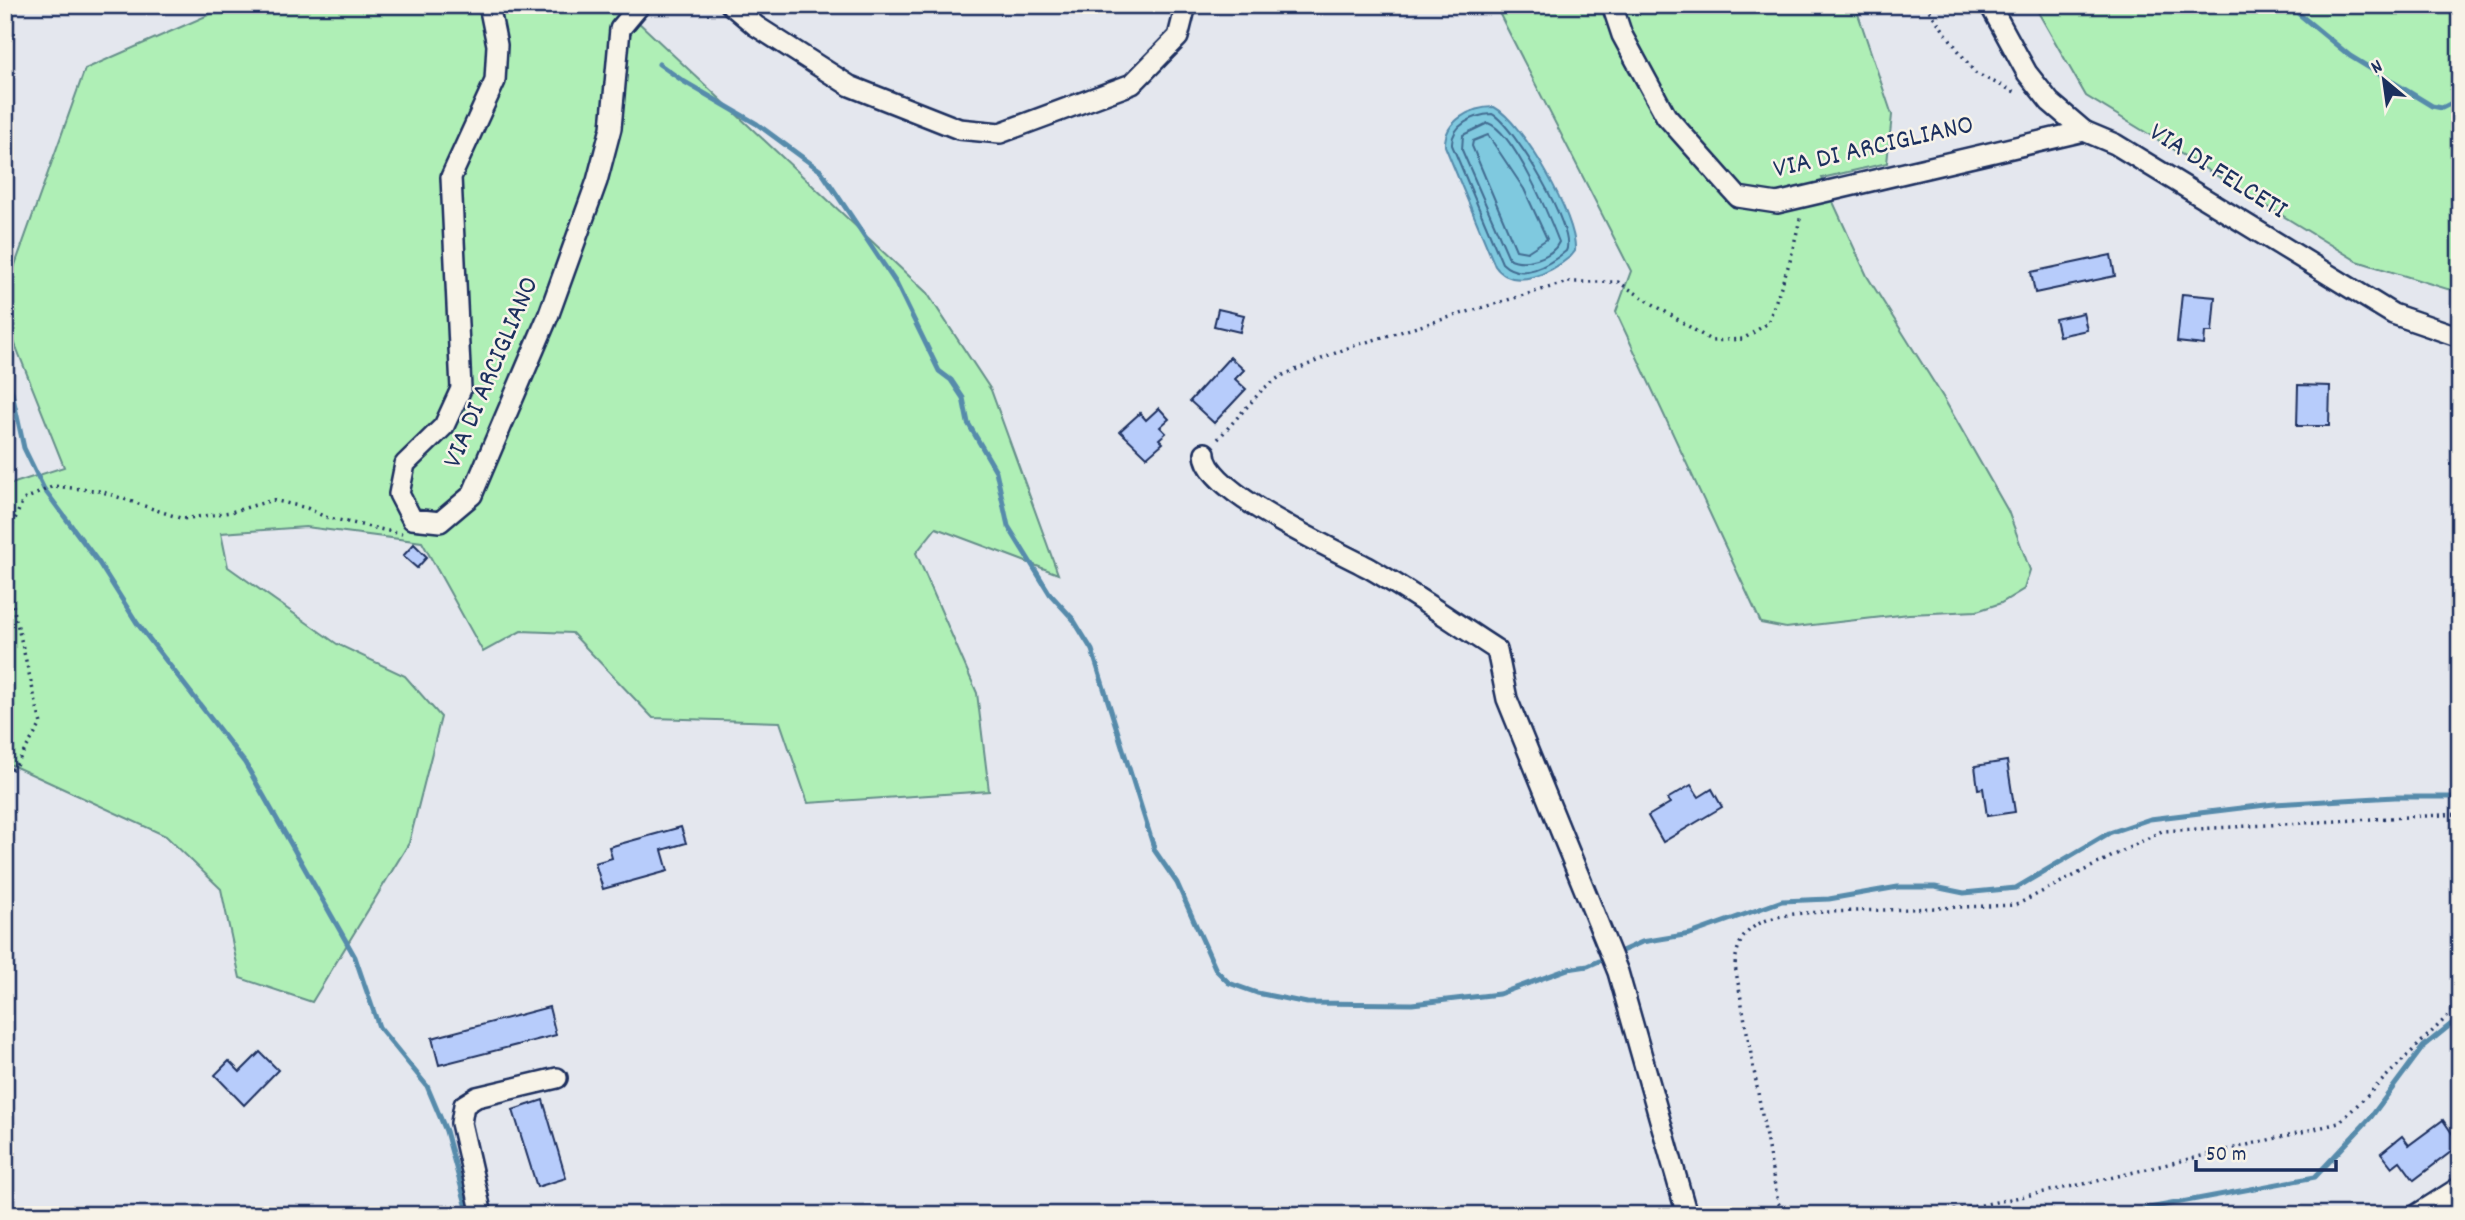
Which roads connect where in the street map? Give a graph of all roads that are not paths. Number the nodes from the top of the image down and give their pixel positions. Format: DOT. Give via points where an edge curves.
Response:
graph roads {
  1 [pos="489,5"];
  2 [pos="640,5"];
  3 [pos="731,5"];
  4 [pos="1186,5"];
  5 [pos="1612,5"];
  6 [pos="1990,5"];
  7 [pos="2084,131"];
  8 [pos="2460,337"];
  9 [pos="1205,453"];
  10 [pos="557,1079"];
  11 [pos="2460,1187"];
  12 [pos="482,1215"];
  13 [pos="1687,1215"];
  14 [pos="2416,1215"];
  1 -- 2 [label="street, VIA DI ARCIGLIANO" via="497,45 495,81 451,177 461,389 444,426 405,464 399,494 412,519 440,522 472,495 544,326 604,155 611,128 620,29"];
  3 -- 4 [label="street" via="850,86 959,129 1000,133 1132,83 1178,37"];
  5 -- 7 [label="street, VIA DI ARCIGLIANO" via="1622,35 1666,116 1738,197 1777,203"];
  6 -- 7 [label="street, VIA DI FELCETI" via="2041,92"];
  7 -- 8 [label="street, VIA DI FELCETI" via="2116,144 2393,314"];
  9 -- 13 [label="street" via="1208,466 1258,509 1371,569 1497,650 1507,699 1618,972"];
  10 -- 12 [label="street" via="477,1097 464,1105 461,1123"];
  11 -- 14 [label="street"];
}
